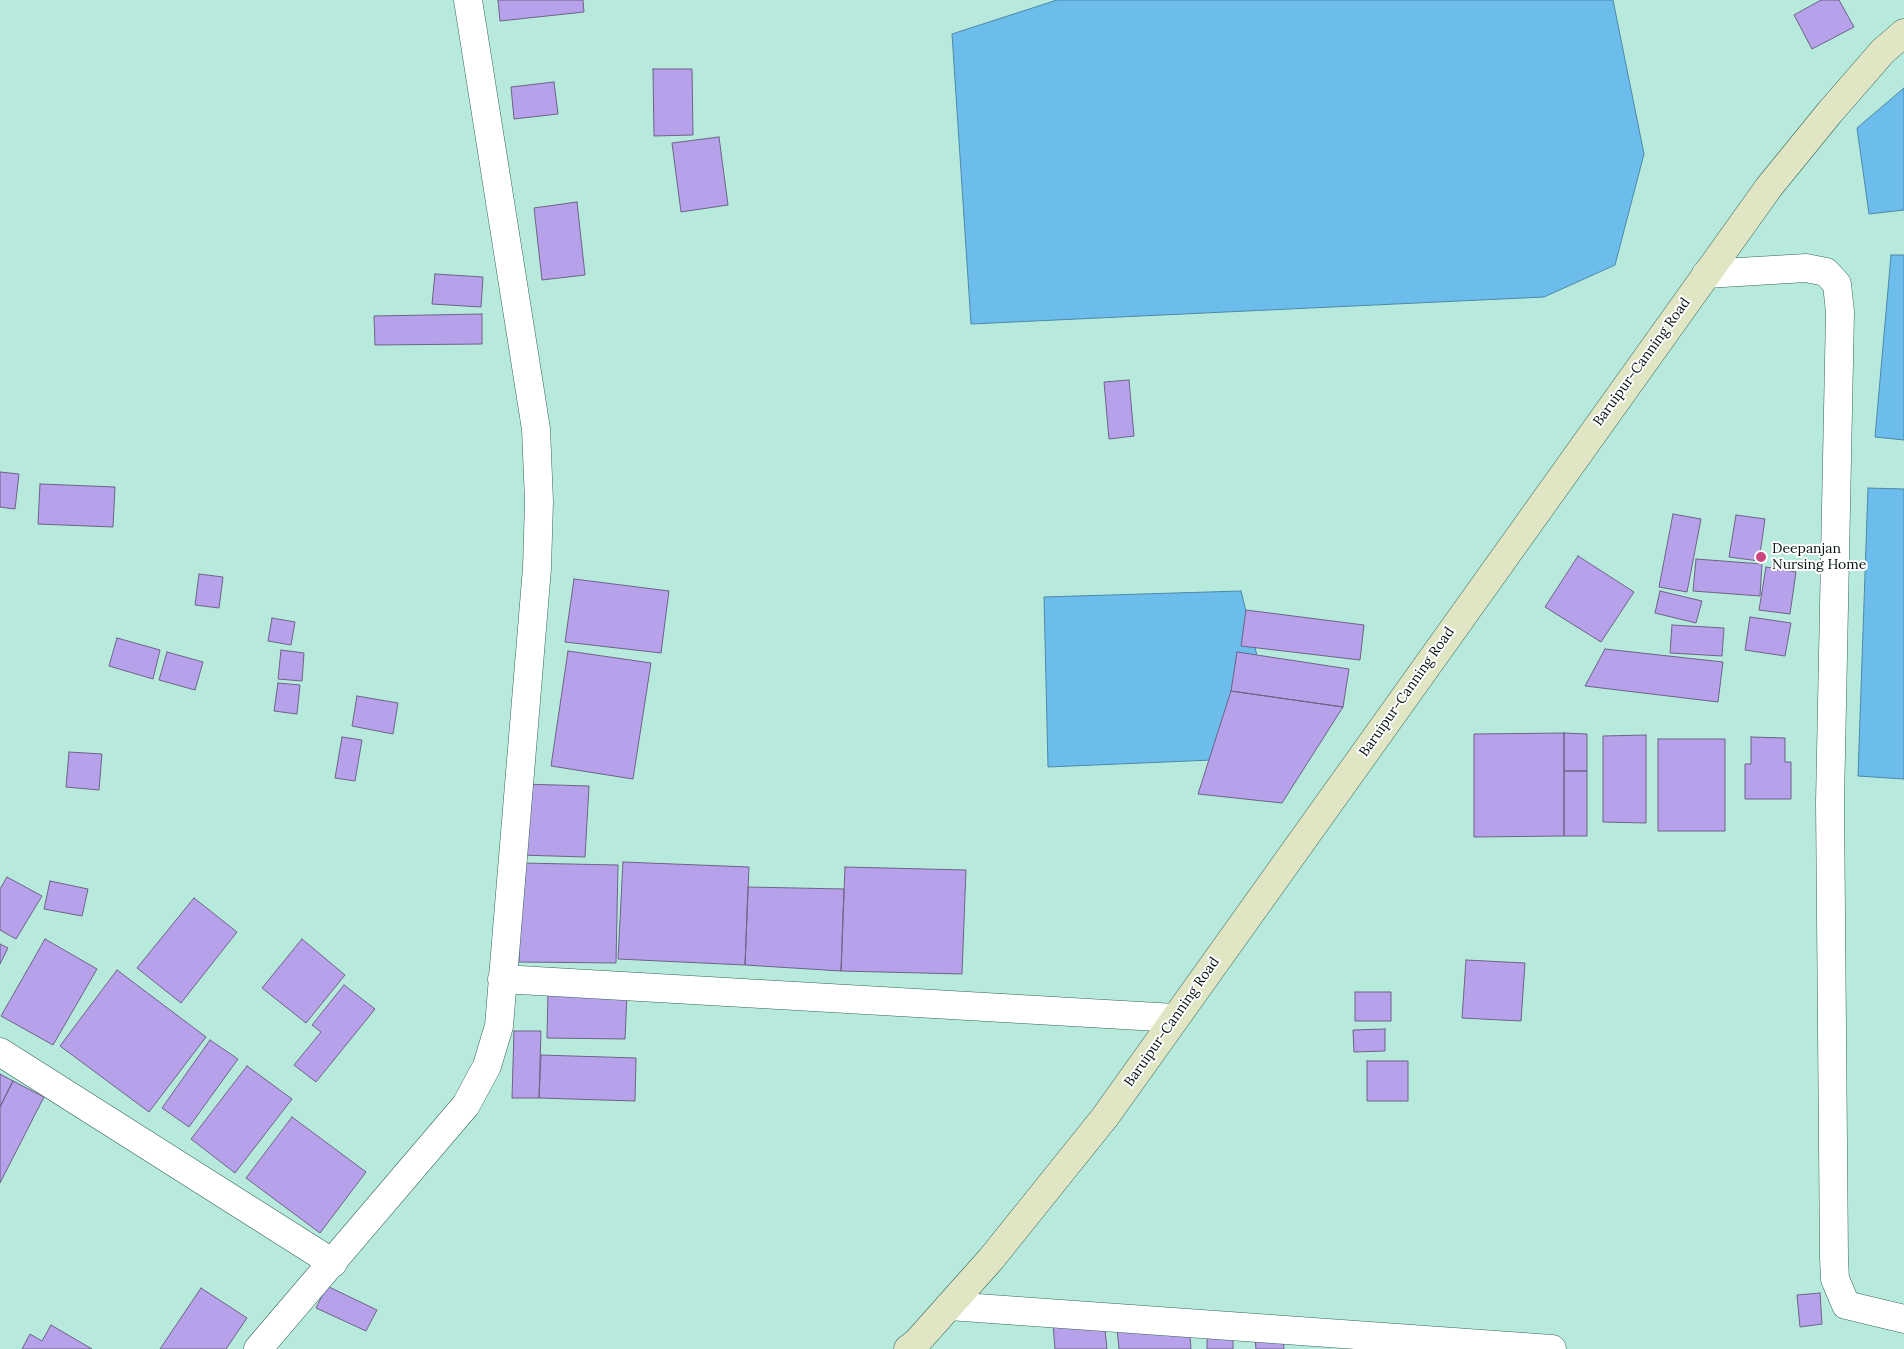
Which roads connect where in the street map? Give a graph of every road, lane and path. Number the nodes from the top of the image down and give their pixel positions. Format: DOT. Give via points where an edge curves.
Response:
graph roads {
  1 [pos="468,0"];
  2 [pos="1904,33"];
  3 [pos="1706,274"];
  4 [pos="502,979"];
  5 [pos="1175,1018"];
  6 [pos="0,1052"];
  7 [pos="333,1264"];
  8 [pos="949,1306"];
  9 [pos="1904,1319"];
  10 [pos="258,1349"];
  11 [pos="908,1349"];
  12 [pos="1552,1349"];
  1 -- 4 [label="street" via="536,429 539,501 537,568"];
  2 -- 3 [label="main road, Baruipur-Canning Road" via="1883,51 1769,186"];
  3 -- 5 [label="main road, Baruipur-Canning Road"];
  3 -- 9 [label="street" via="1806,268 1826,272 1837,284 1840,312 1830,802 1834,1258 1836,1279 1846,1305"];
  4 -- 5 [label="street"];
  4 -- 7 [label="street" via="499,1026 490,1058 466,1105"];
  5 -- 8 [label="main road, Baruipur-Canning Road" via="1105,1117"];
  6 -- 7 [label="street"];
  7 -- 10 [label="street"];
  8 -- 11 [label="main road, Baruipur-Canning Road"];
  8 -- 12 [label="street"];
}
